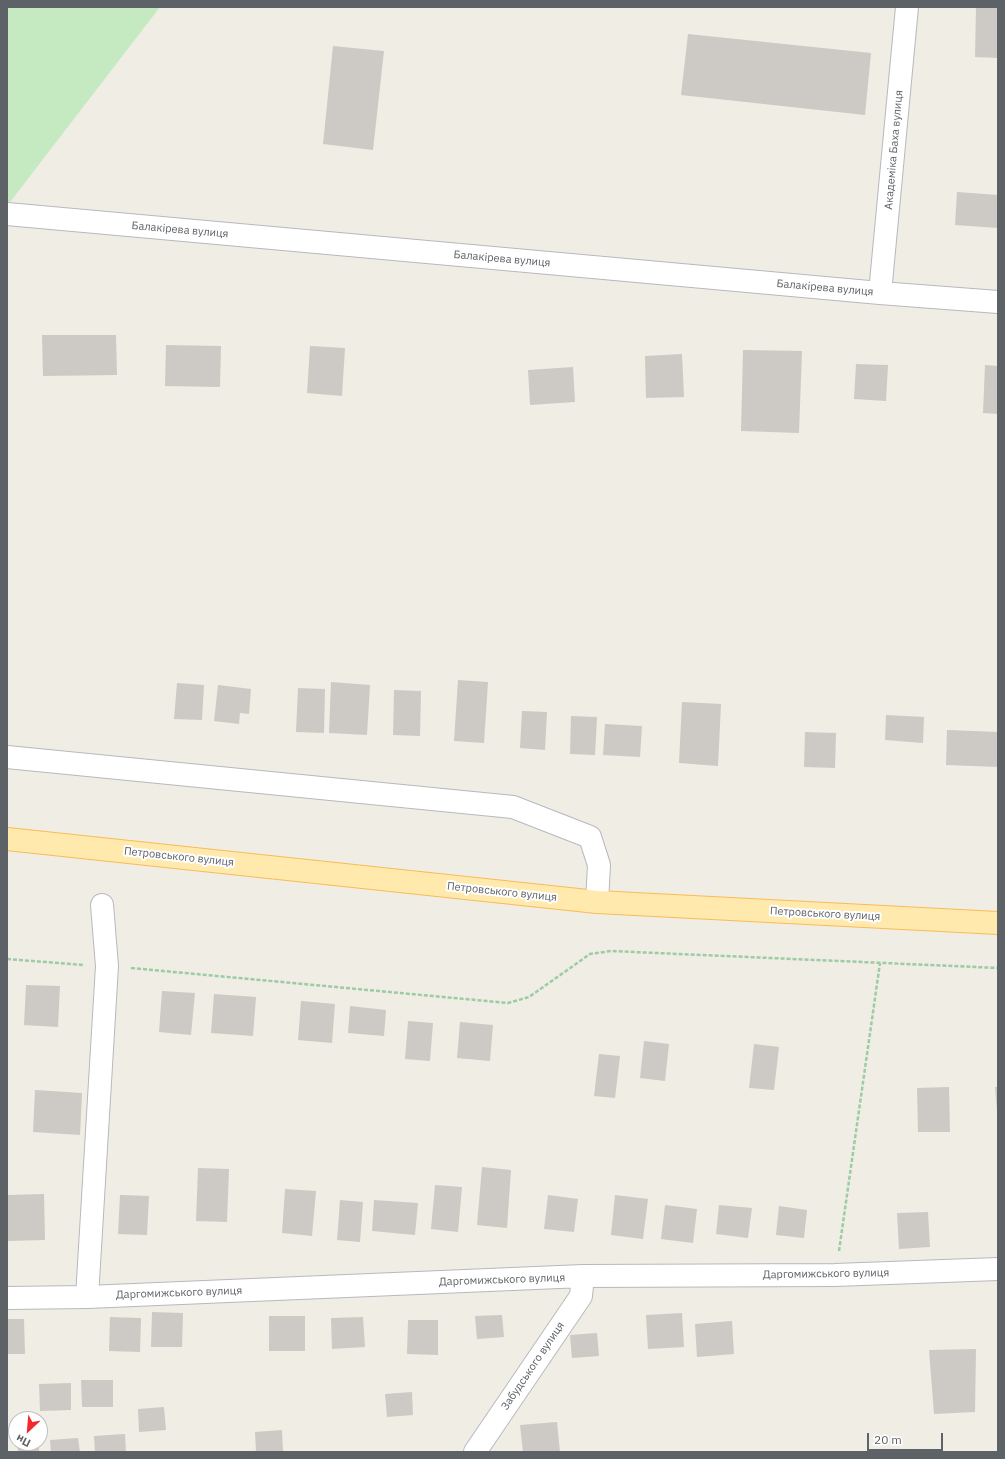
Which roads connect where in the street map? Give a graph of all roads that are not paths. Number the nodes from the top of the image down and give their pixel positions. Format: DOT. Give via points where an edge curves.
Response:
graph roads {
  1 [pos="907,7"];
  2 [pos="7,214"];
  3 [pos="880,293"];
  4 [pos="998,302"];
  5 [pos="7,756"];
  6 [pos="7,838"];
  7 [pos="598,902"];
  8 [pos="102,905"];
  9 [pos="998,923"];
  10 [pos="998,1269"];
  11 [pos="583,1276"];
  12 [pos="87,1297"];
  13 [pos="7,1298"];
  14 [pos="474,1452"];
  1 -- 3 [label="street, Академіка Баха вулиця"];
  2 -- 3 [label="street, Балакірева вулиця"];
  3 -- 4 [label="street, Балакірева вулиця"];
  5 -- 7 [label="street" via="513,807 590,837 599,865"];
  6 -- 7 [label="main road, Петровського вулиця"];
  7 -- 9 [label="main road, Петровського вулиця"];
  8 -- 12 [label="street" via="107,966"];
  10 -- 11 [label="street, Даргомижського вулиця" via="835,1275"];
  11 -- 12 [label="street, Даргомижського вулиця"];
  11 -- 14 [label="street, Забудського вулиця" via="581,1296"];
  12 -- 13 [label="street, Даргомижського вулиця"];
}
